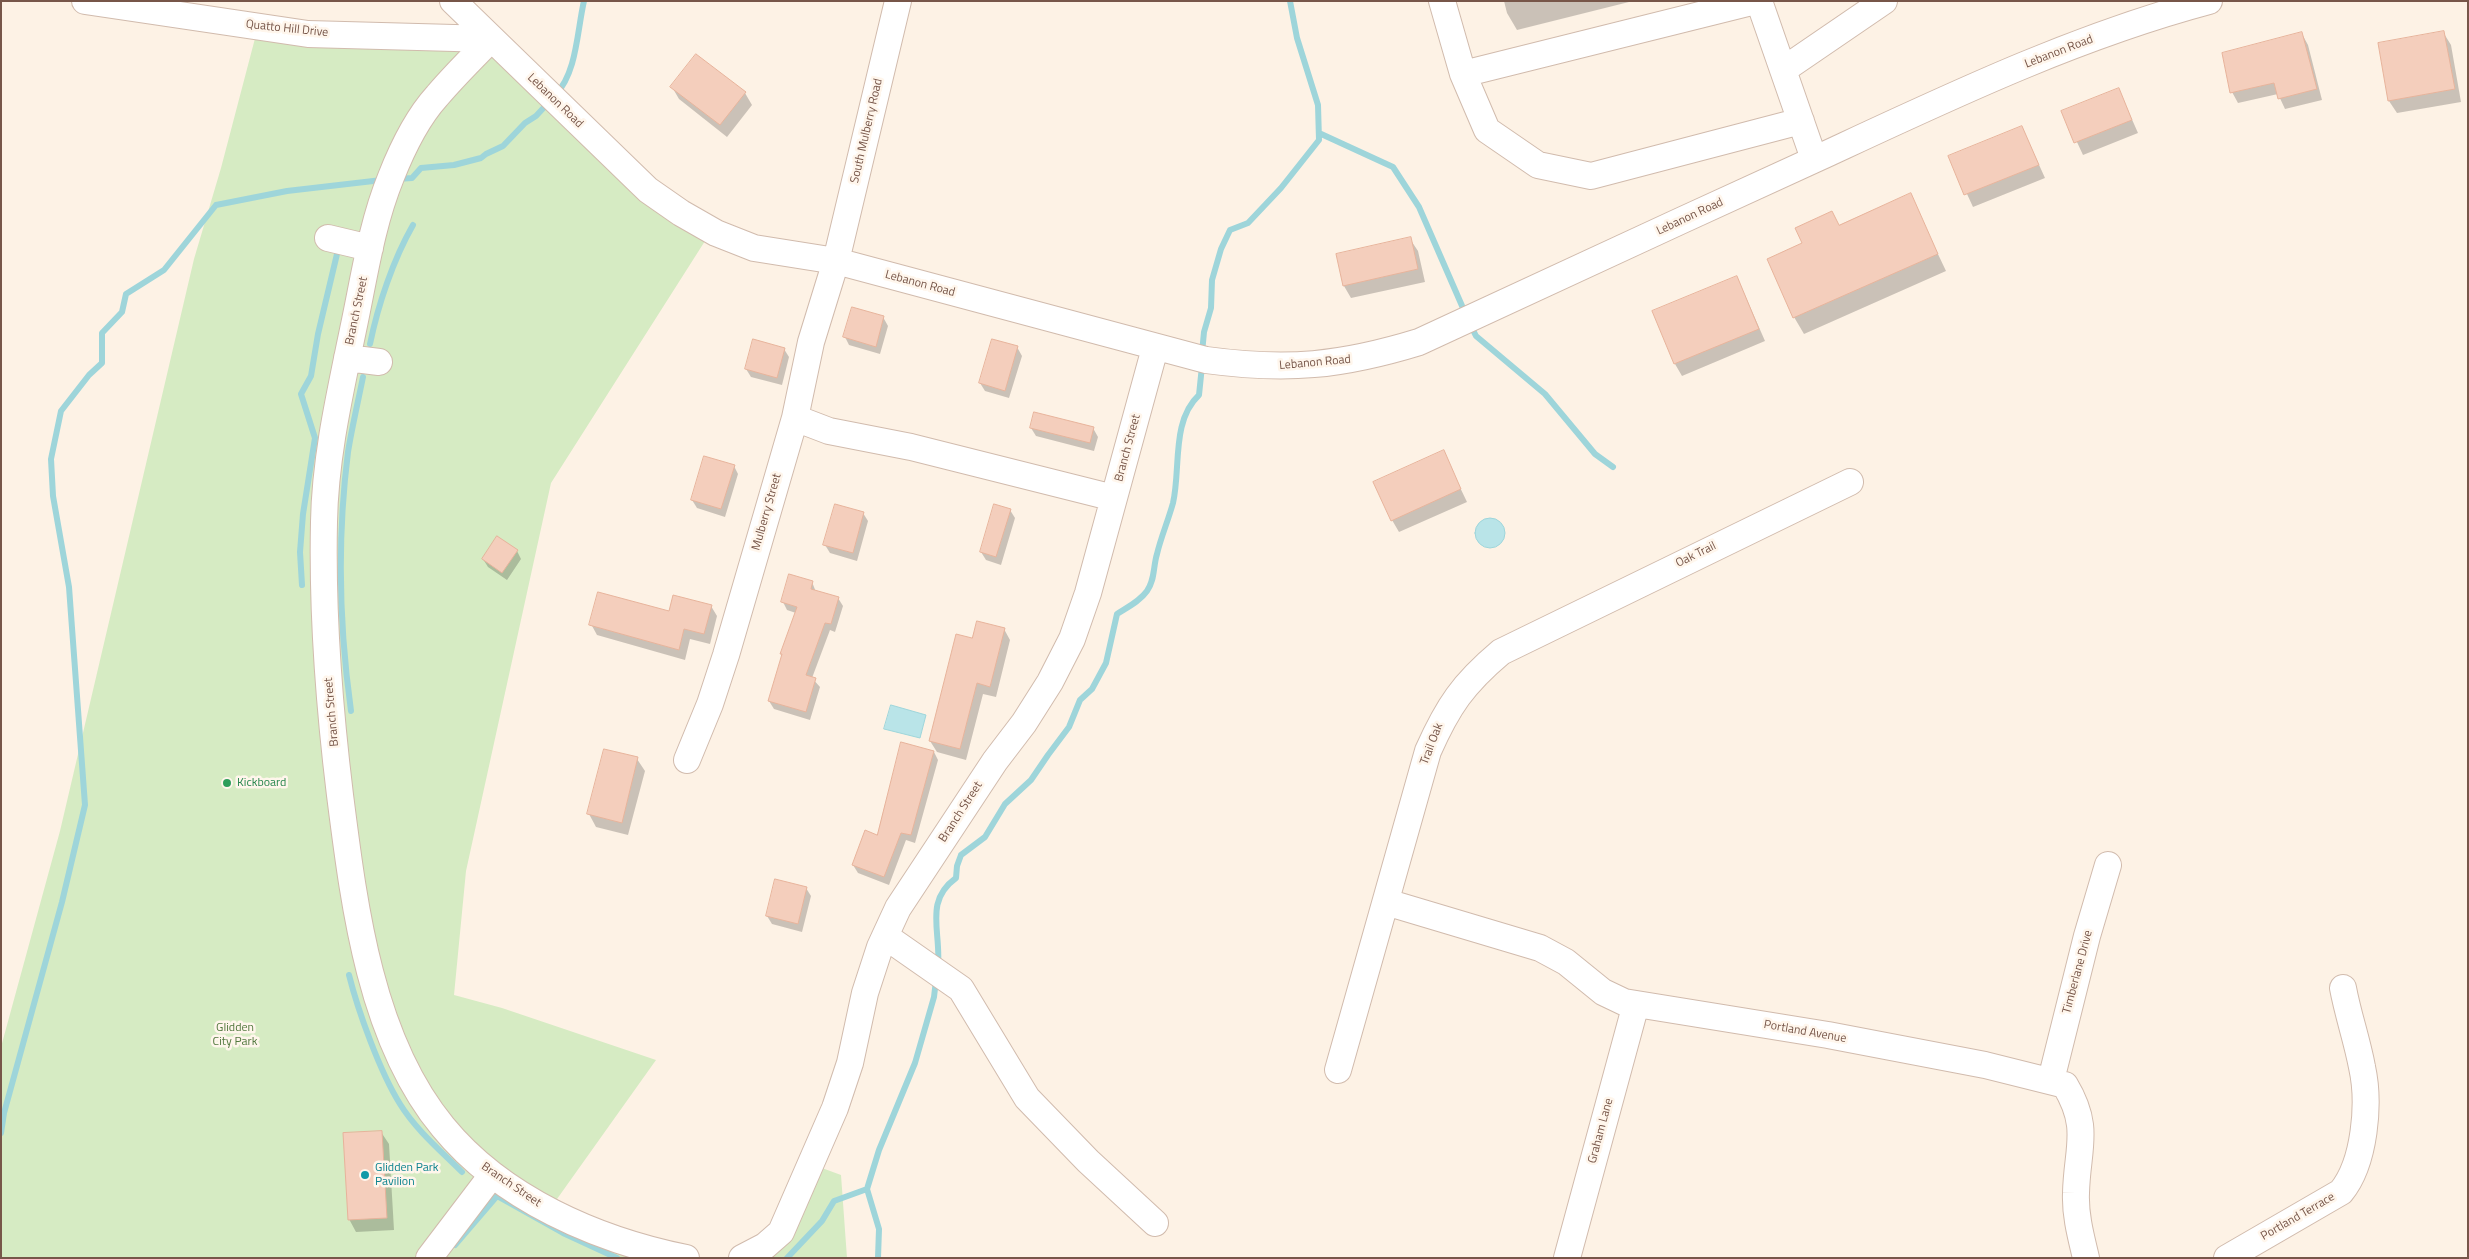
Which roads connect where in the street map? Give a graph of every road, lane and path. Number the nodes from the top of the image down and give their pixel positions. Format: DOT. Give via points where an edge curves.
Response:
graph roads {
  1 [pos="85,1"];
  2 [pos="453,1"];
  3 [pos="898,1"];
  4 [pos="1442,1"];
  5 [pos="1757,1"];
  6 [pos="1884,1"];
  7 [pos="2209,1"];
  8 [pos="491,38"];
  9 [pos="1783,70"];
  10 [pos="1463,74"];
  11 [pos="1800,121"];
  12 [pos="1814,160"];
  13 [pos="328,238"];
  14 [pos="370,248"];
  15 [pos="836,261"];
  16 [pos="1155,348"];
  17 [pos="348,358"];
  18 [pos="379,362"];
  19 [pos="794,418"];
  20 [pos="1850,482"];
  21 [pos="1114,498"];
  22 [pos="1544,630"];
  23 [pos="686,760"];
  24 [pos="2108,865"];
  25 [pos="1386,902"];
  26 [pos="885,936"];
  27 [pos="2343,988"];
  28 [pos="1636,1004"];
  29 [pos="1338,1070"];
  30 [pos="2051,1080"];
  31 [pos="492,1175"];
  32 [pos="1155,1224"];
  33 [pos="429,1258"];
  34 [pos="686,1258"];
  35 [pos="742,1258"];
  36 [pos="1567,1258"];
  37 [pos="2086,1258"];
  38 [pos="2227,1258"];
  1 -- 8 [label="street, Quatto Hill Drive" via="308,34"];
  2 -- 8 [label="street, Lebanon Road"];
  3 -- 15 [label="street, South Mulberry Road"];
  4 -- 10 [label="street"];
  5 -- 9 [label="street"];
  5 -- 10 [label="street"];
  6 -- 9 [label="street"];
  7 -- 12 [label="street, Lebanon Road" via="2043,57"];
  8 -- 14 [label="street, Branch Street" via="435,98 412,133 392,176 374,226"];
  8 -- 15 [label="street, Lebanon Road" via="622,167 681,213 716,233 754,248"];
  9 -- 11 [label="street"];
  10 -- 11 [label="street" via="1486,130 1538,165 1591,176"];
  11 -- 12 [label="street"];
  12 -- 16 [label="street, Lebanon Road" via="1419,342 1377,355 1333,363 1280,367 1206,360"];
  13 -- 14 [label="street"];
  14 -- 17 [label="street, Branch Street"];
  15 -- 16 [label="street, Lebanon Road"];
  15 -- 19 [label="street, Mulberry Street" via="811,342"];
  16 -- 21 [label="street, Branch Street"];
  17 -- 18 [label="street"];
  17 -- 31 [label="street, Branch Street" via="330,451 324,520 325,621 346,840 366,954 396,1048 420,1094 447,1132"];
  19 -- 21 [label="street" via="830,431 911,447"];
  19 -- 23 [label="street, Mulberry Street" via="726,655"];
  20 -- 22 [label="street, Oak Trail"];
  21 -- 26 [label="street, Branch Street" via="1088,594 1072,639 1050,682 898,908"];
  22 -- 25 [label="street, Trail Oak" via="1501,652 1483,667 1460,691 1443,716 1428,751"];
  24 -- 30 [label="street, Timberlane Drive"];
  25 -- 28 [label="street, Portland Avenue" via="1540,948 1566,962 1603,992"];
  25 -- 29 [label="street"];
  26 -- 32 [label="street" via="961,989 1027,1098"];
  26 -- 35 [label="street, Branch Street" via="865,993 850,1063 781,1232 765,1246"];
  27 -- 38 [label="street, Portland Terrace" via="2363,1068 2366,1101 2363,1134 2350,1181 2341,1192"];
  28 -- 30 [label="street, Portland Avenue" via="1828,1035"];
  28 -- 36 [label="street, Graham Lane"];
  30 -- 37 [label="street, Portland Avenue" via="2066,1085 2076,1102 2081,1123 2076,1194 2079,1230"];
  31 -- 33 [label="street"];
  31 -- 34 [label="street, Branch Street" via="572,1221 618,1240"];
}
